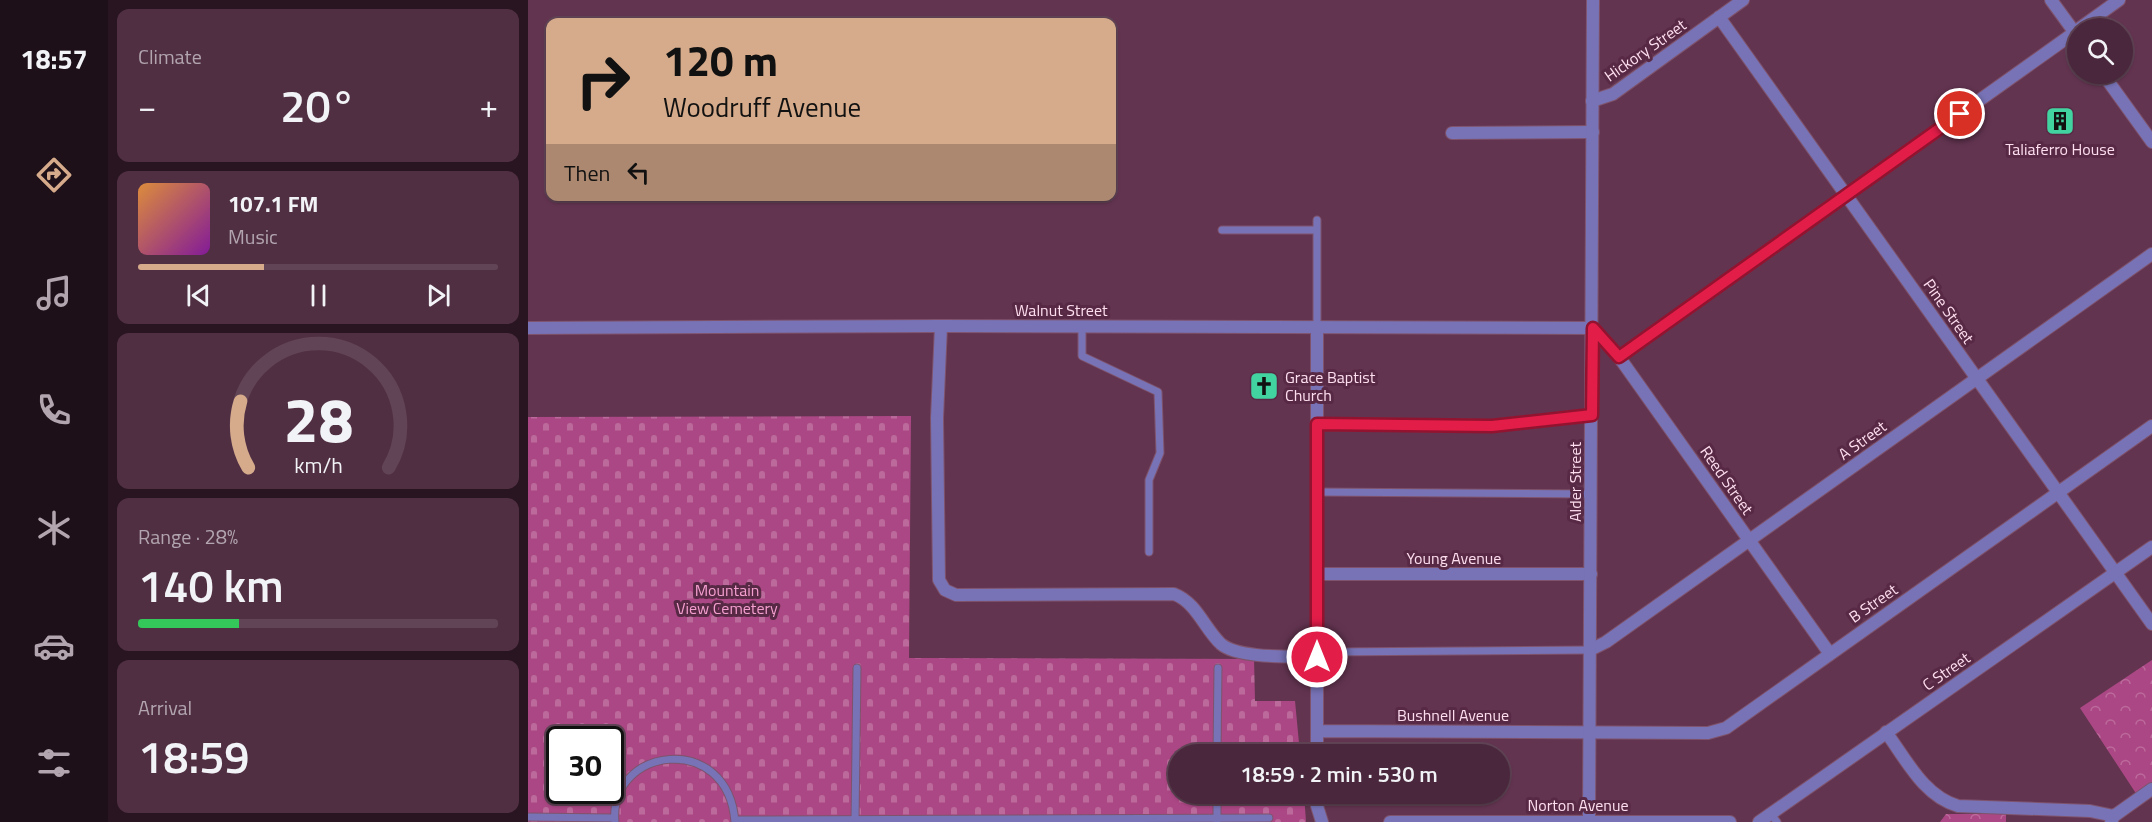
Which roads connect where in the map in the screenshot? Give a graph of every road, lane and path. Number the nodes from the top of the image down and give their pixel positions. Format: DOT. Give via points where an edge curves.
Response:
graph roads {
  1 [pos="1593,0"];
  2 [pos="1743,0"];
  3 [pos="2051,0"];
  4 [pos="2120,0"];
  5 [pos="1719,17"];
  6 [pos="2096,18"];
  7 [pos="2067,20"];
  8 [pos="2067,39"];
  9 [pos="2110,84"];
  10 [pos="1592,101"];
  11 [pos="1593,132"];
  12 [pos="1452,133"];
  13 [pos="2152,142"];
  14 [pos="1846,195"];
  15 [pos="1317,220"];
  16 [pos="1222,230"];
  17 [pos="1317,230"];
  18 [pos="2152,254"];
  19 [pos="941,326"];
  20 [pos="1082,327"];
  21 [pos="528,328"];
  22 [pos="1317,328"];
  23 [pos="1593,328"];
  24 [pos="1619,357"];
  25 [pos="1977,378"];
  26 [pos="1592,415"];
  27 [pos="1317,424"];
  28 [pos="2152,426"];
  29 [pos="1317,492"];
  30 [pos="2058,493"];
  31 [pos="1592,494"];
  32 [pos="1750,542"];
  33 [pos="2152,547"];
  34 [pos="1149,552"];
  35 [pos="2116,573"];
  36 [pos="1317,574"];
  37 [pos="1591,574"];
  38 [pos="2152,624"];
  39 [pos="1590,650"];
  40 [pos="1830,654"];
  41 [pos="1317,657"];
  42 [pos="857,668"];
  43 [pos="1218,668"];
  44 [pos="1317,731"];
  45 [pos="1590,732"];
  46 [pos="1886,732"];
  47 [pos="1217,744"];
  48 [pos="1317,744"];
  49 [pos="2152,789"];
  50 [pos="1217,804"];
  51 [pos="1317,804"];
  52 [pos="528,817"];
  53 [pos="1269,818"];
  54 [pos="1774,818"];
  55 [pos="2113,819"];
  56 [pos="614,820"];
  57 [pos="1217,820"];
  58 [pos="735,821"];
  59 [pos="855,821"];
  60 [pos="1322,822"];
  61 [pos="1390,822"];
  62 [pos="1589,822"];
  63 [pos="1730,822"];
  64 [pos="1759,822"];
  1 -- 10 [label="street, Alder Street"];
  2 -- 5 [label="street, Hickory Street"];
  3 -- 7 [label="street"];
  4 -- 6 [label="street"];
  5 -- 10 [label="street, Hickory Street" via="1613,94"];
  5 -- 14 [label="street, Pine Street"];
  8 -- 14 [label="street"];
  9 -- 13 [label="street"];
  10 -- 11 [label="street, Alder Street"];
  11 -- 12 [label="street"];
  11 -- 23 [label="street, Alder Street"];
  14 -- 24 [label="street"];
  14 -- 25 [label="street, Pine Street"];
  15 -- 17 [label="lane"];
  16 -- 17 [label="lane"];
  17 -- 22 [label="lane"];
  18 -- 25 [label="street, A Street"];
  19 -- 20 [label="street, Walnut Street"];
  19 -- 21 [label="street, Walnut Street"];
  19 -- 41 [label="street" via="939,580 945,590 956,595 1174,594 1191,604 1221,644 1234,652"];
  20 -- 22 [label="street, Walnut Street"];
  20 -- 34 [label="lane" via="1082,356 1158,392 1160,453 1149,480"];
  22 -- 23 [label="street, Walnut Street"];
  22 -- 27 [label="street"];
  23 -- 24 [label="street, Reed Street"];
  23 -- 26 [label="street, Alder Street"];
  24 -- 32 [label="street, Reed Street"];
  25 -- 30 [label="street, Pine Street"];
  25 -- 32 [label="street, A Street"];
  26 -- 27 [label="street" via="1492,426"];
  26 -- 31 [label="street, Alder Street"];
  27 -- 29 [label="street"];
  28 -- 30 [label="street, B Street"];
  29 -- 31 [label="lane"];
  29 -- 36 [label="street"];
  30 -- 35 [label="street, Pine Street"];
  30 -- 40 [label="street, B Street"];
  31 -- 37 [label="street, Alder Street"];
  32 -- 39 [label="street, A Street"];
  32 -- 40 [label="street, Reed Street"];
  33 -- 35 [label="street, C Street"];
  35 -- 38 [label="street, Pine Street"];
  35 -- 46 [label="street, C Street"];
  36 -- 37 [label="street, Young Avenue"];
  36 -- 41 [label="street"];
  37 -- 39 [label="street, Alder Street"];
  39 -- 41 [label="lane" via="1327,652"];
  39 -- 45 [label="street, Alder Street"];
  40 -- 45 [label="street, B Street" via="1726,728 1708,733"];
  41 -- 44 [label="street"];
  42 -- 59 [label="lane"];
  43 -- 47 [label="lane"];
  44 -- 45 [label="street, Bushnell Avenue"];
  44 -- 48 [label="street"];
  45 -- 62 [label="street, Alder Street"];
  46 -- 54 [label="street, C Street"];
  46 -- 55 [label="street" via="1942,802 1958,807 2090,811"];
  49 -- 55 [label="street"];
  50 -- 57 [label="lane"];
  51 -- 60 [label="street"];
  52 -- 56 [label="lane"];
  53 -- 57 [label="lane"];
  54 -- 64 [label="street, C Street"];
  56 -- 58 [label="lane" via="617,799 627,781 660,760 680,758 716,775 728,791"];
  57 -- 59 [label="lane"];
  58 -- 59 [label="lane"];
  61 -- 62 [label="street, Norton Avenue"];
  62 -- 63 [label="street, Norton Avenue"];
}
